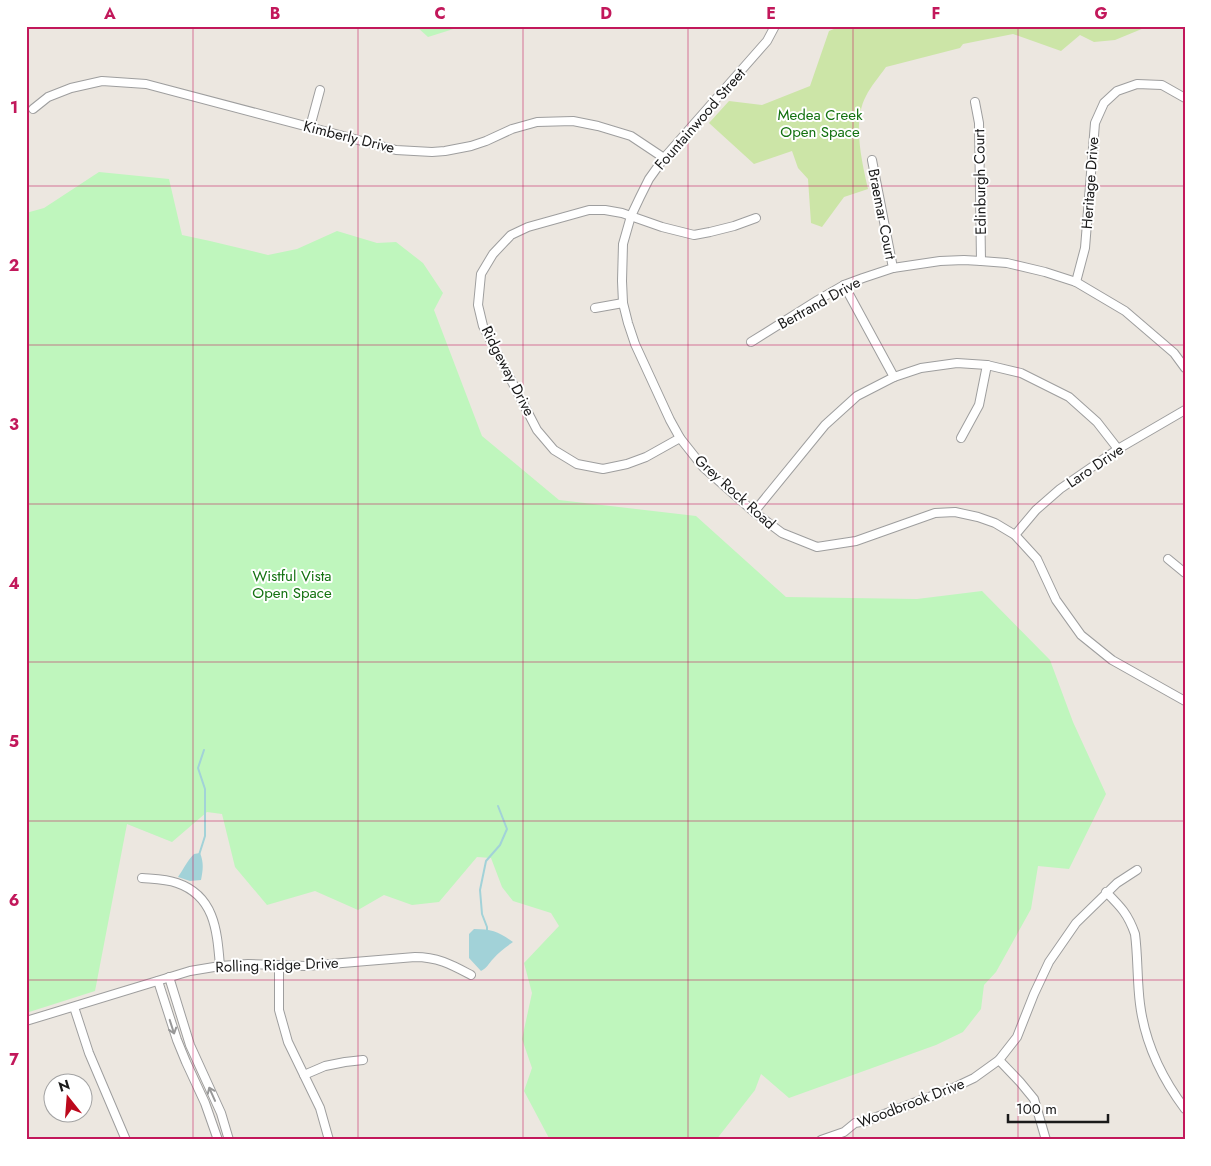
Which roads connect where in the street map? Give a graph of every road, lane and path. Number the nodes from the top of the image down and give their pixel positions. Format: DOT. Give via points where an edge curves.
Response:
graph roads {
  1 [pos="775,26"];
  2 [pos="320,90"];
  3 [pos="1185,98"];
  4 [pos="975,102"];
  5 [pos="33,109"];
  6 [pos="310,127"];
  7 [pos="664,158"];
  8 [pos="872,160"];
  9 [pos="631,216"];
  10 [pos="756,218"];
  11 [pos="981,261"];
  12 [pos="893,268"];
  13 [pos="1076,282"];
  14 [pos="844,286"];
  15 [pos="623,303"];
  16 [pos="595,308"];
  17 [pos="751,342"];
  18 [pos="987,365"];
  19 [pos="1185,368"];
  20 [pos="894,377"];
  21 [pos="1185,410"];
  22 [pos="680,438"];
  23 [pos="962,438"];
  24 [pos="1118,449"];
  25 [pos="754,512"];
  26 [pos="1015,535"];
  27 [pos="1168,559"];
  28 [pos="1185,573"];
  29 [pos="1185,701"];
  30 [pos="1137,870"];
  31 [pos="142,878"];
  32 [pos="1106,892"];
  33 [pos="220,966"];
  34 [pos="279,966"];
  35 [pos="471,976"];
  36 [pos="168,977"];
  37 [pos="158,981"];
  38 [pos="74,1007"];
  39 [pos="26,1021"];
  40 [pos="364,1060"];
  41 [pos="1000,1060"];
  42 [pos="203,1074"];
  43 [pos="304,1075"];
  44 [pos="194,1079"];
  45 [pos="1185,1109"];
  46 [pos="846,1136"];
  47 [pos="126,1140"];
  48 [pos="218,1140"];
  49 [pos="230,1140"];
  50 [pos="329,1140"];
  51 [pos="821,1140"];
  52 [pos="1046,1140"];
  1 -- 7 [label="street, Fountainwood Street" via="767,41"];
  2 -- 6 [label="street"];
  3 -- 13 [label="street, Heritage Drive" via="1162,85 1137,84 1117,91 1104,103 1095,123 1086,248"];
  4 -- 11 [label="street, Edinburgh Court" via="979,123"];
  5 -- 6 [label="street, Kimberly Drive" via="48,97 70,88 102,81 146,84"];
  6 -- 7 [label="street, Kimberly Drive" via="396,150 432,152 471,146 537,122 573,121 630,136"];
  7 -- 9 [label="street, Fountainwood Street" via="649,179"];
  8 -- 12 [label="street, Braemar Court"];
  9 -- 10 [label="street, Ridgeway Drive" via="694,235"];
  9 -- 15 [label="street, Grey Rock Road" via="622,262"];
  9 -- 22 [label="street, Ridgeway Drive" via="589,210 528,227 512,235 493,254 482,274 478,305 483,326 537,430 554,450 577,464 602,469 633,462"];
  11 -- 12 [label="street, Bertrand Drive" via="940,261"];
  11 -- 13 [label="street, Bertrand Drive" via="1007,263"];
  12 -- 14 [label="street, Bertrand Drive"];
  13 -- 19 [label="street, Bertrand Drive" via="1125,311 1174,353"];
  14 -- 17 [label="street, Bertrand Drive"];
  14 -- 20 [label="street"];
  15 -- 16 [label="street"];
  15 -- 22 [label="street, Grey Rock Road" via="635,344"];
  18 -- 20 [label="street" via="921,368"];
  18 -- 23 [label="street" via="979,404"];
  18 -- 24 [label="street" via="1021,373 1069,397 1097,422"];
  20 -- 25 [label="street" via="857,396 825,425"];
  21 -- 24 [label="street, Laro Drive"];
  22 -- 25 [label="street, Grey Rock Road" via="703,466"];
  24 -- 26 [label="street, Laro Drive" via="1060,489"];
  25 -- 26 [label="street, Grey Rock Road" via="782,533 818,546 856,541 935,513 955,512 978,517"];
  26 -- 29 [label="street, Grey Rock Road" via="1037,559 1056,600 1081,636 1112,660"];
  27 -- 28 [label="street"];
  30 -- 32 [label="street, Woodbrook Drive"];
  31 -- 33 [label="street" via="176,882 198,894 216,926"];
  32 -- 41 [label="street, Woodbrook Drive" via="1076,924 1049,962 1017,1037"];
  32 -- 45 [label="street" via="1122,907 1132,924 1145,1031 1154,1059"];
  33 -- 34 [label="street, Rolling Ridge Drive"];
  33 -- 36 [label="street, Rolling Ridge Drive"];
  34 -- 35 [label="street, Rolling Ridge Drive" via="427,957 441,960"];
  34 -- 43 [label="street" via="280,1010 288,1042"];
  36 -- 37 [label="street, Rolling Ridge Drive"];
  36 -- 42 [label="street" via="186,1035"];
  37 -- 38 [label="street, Rolling Ridge Drive"];
  37 -- 44 [label="street, one-way" via="176,1040"];
  38 -- 39 [label="street, Rolling Ridge Drive"];
  38 -- 47 [label="street" via="89,1053"];
  40 -- 43 [label="street" via="325,1066"];
  41 -- 46 [label="street, Woodbrook Drive" via="953,1088 855,1123"];
  41 -- 52 [label="street" via="1034,1098"];
  42 -- 44 [label="street"];
  49 -- 42 [label="street, one-way"];
  43 -- 50 [label="street" via="320,1108"];
  44 -- 48 [label="street"];
  46 -- 51 [label="street, Woodbrook Drive"];
}
